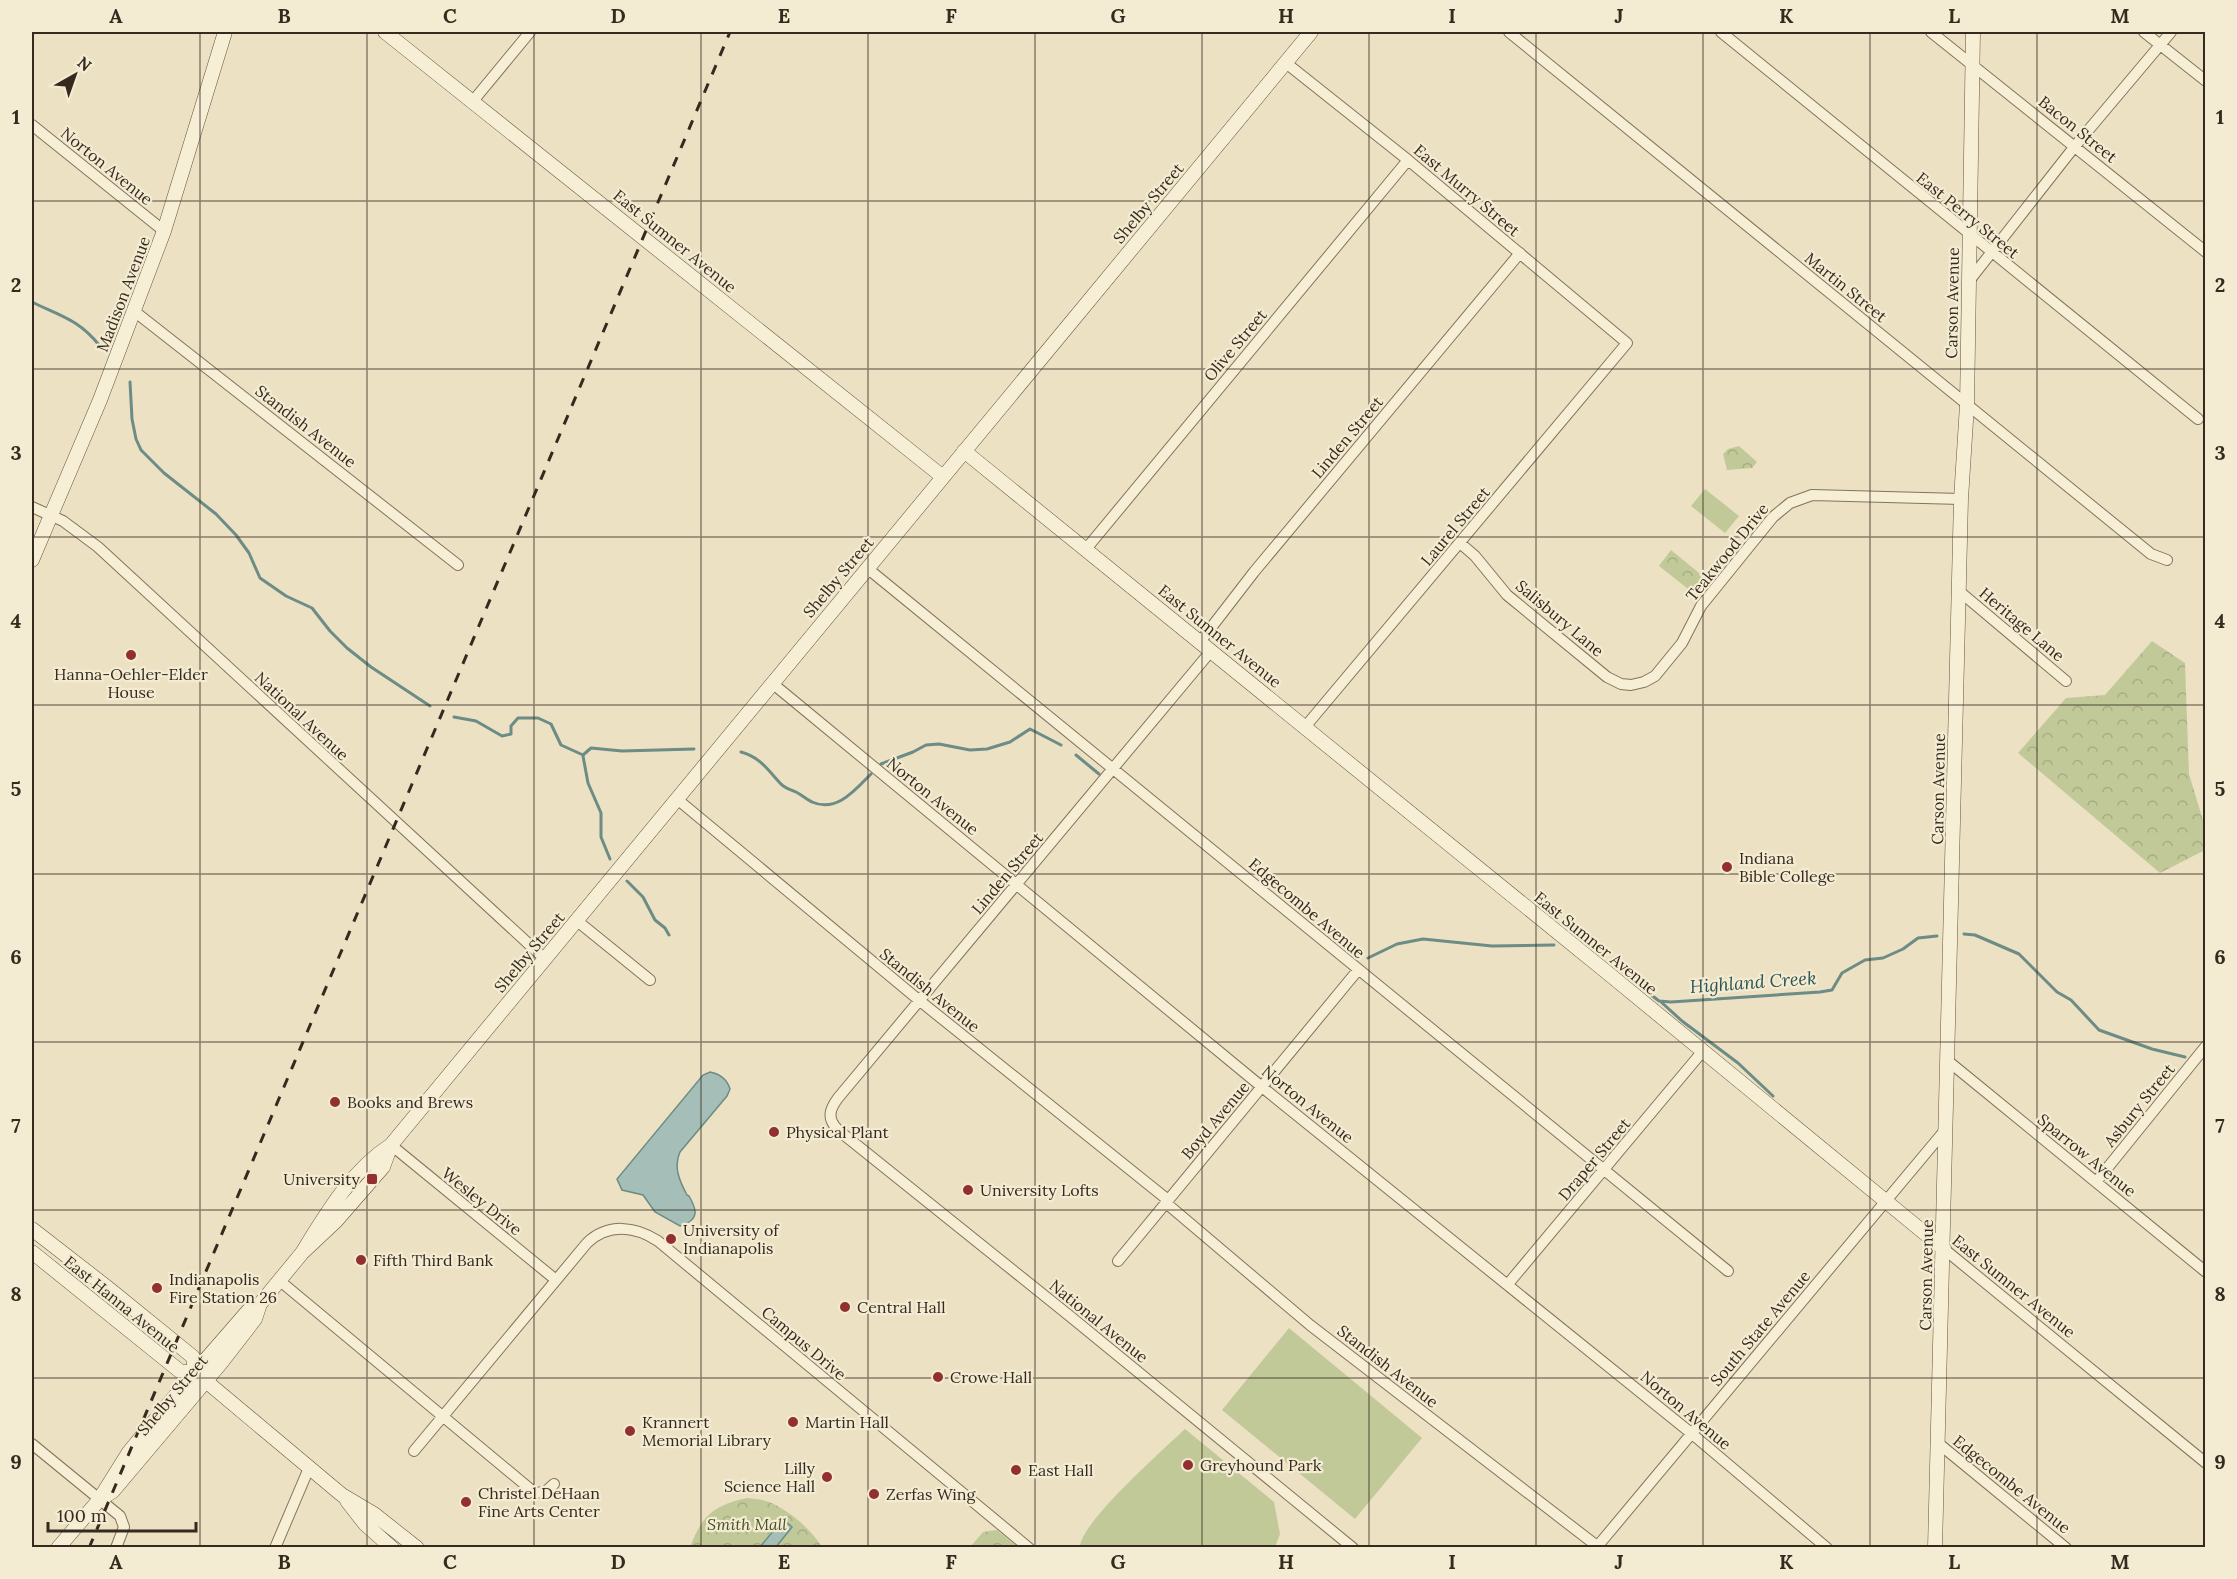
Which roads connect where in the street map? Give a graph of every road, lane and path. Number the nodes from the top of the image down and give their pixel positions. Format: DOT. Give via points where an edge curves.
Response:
graph roads {
  1 [pos="225,32"];
  2 [pos="385,32"];
  3 [pos="530,32"];
  4 [pos="1311,32"];
  5 [pos="1509,32"];
  6 [pos="1720,32"];
  7 [pos="1930,32"];
  8 [pos="1973,32"];
  9 [pos="2144,32"];
  10 [pos="2170,32"];
  11 [pos="2160,44"];
  12 [pos="1286,63"];
  13 [pos="1972,66"];
  14 [pos="2205,81"];
  15 [pos="473,101"];
  16 [pos="32,125"];
  17 [pos="2075,146"];
  18 [pos="1408,160"];
  19 [pos="164,231"];
  20 [pos="1970,236"];
  21 [pos="2205,252"];
  22 [pos="1520,253"];
  23 [pos="1992,253"];
  24 [pos="1969,281"];
  25 [pos="134,311"];
  26 [pos="1627,343"];
  27 [pos="1967,405"];
  28 [pos="2198,419"];
  29 [pos="964,451"];
  30 [pos="943,477"];
  31 [pos="1961,499"];
  32 [pos="32,507"];
  33 [pos="50,514"];
  34 [pos="1460,543"];
  35 [pos="1086,549"];
  36 [pos="32,560"];
  37 [pos="2168,560"];
  38 [pos="458,565"];
  39 [pos="867,568"];
  40 [pos="1959,591"];
  41 [pos="1200,642"];
  42 [pos="1211,651"];
  43 [pos="2066,681"];
  44 [pos="772,683"];
  45 [pos="1621,684"];
  46 [pos="1305,727"];
  47 [pos="1114,768"];
  48 [pos="677,799"];
  49 [pos="1017,885"];
  50 [pos="576,920"];
  51 [pos="545,959"];
  52 [pos="1358,970"];
  53 [pos="650,980"];
  54 [pos="920,1001"];
  55 [pos="2205,1046"];
  56 [pos="1702,1052"];
  57 [pos="1948,1061"];
  58 [pos="1262,1087"];
  59 [pos="830,1116"];
  60 [pos="1946,1129"];
  61 [pos="391,1144"];
  62 [pos="1604,1170"];
  63 [pos="2096,1182"];
  64 [pos="1167,1201"];
  65 [pos="1885,1202"];
  66 [pos="32,1229"];
  67 [pos="1944,1249"];
  68 [pos="32,1252"];
  69 [pos="1118,1262"];
  70 [pos="1728,1271"];
  71 [pos="2205,1272"];
  72 [pos="556,1280"];
  73 [pos="280,1281"];
  74 [pos="1508,1284"];
  75 [pos="201,1376"];
  76 [pos="443,1417"];
  77 [pos="1690,1433"];
  78 [pos="1938,1443"];
  79 [pos="32,1444"];
  80 [pos="414,1451"];
  81 [pos="2205,1463"];
  82 [pos="309,1468"];
  83 [pos="554,1484"];
  84 [pos="342,1495"];
  85 [pos="99,1500"];
  86 [pos="1597,1547"];
  87 [pos="58,1548"];
  88 [pos="116,1548"];
  89 [pos="275,1548"];
  90 [pos="392,1548"];
  91 [pos="417,1548"];
  92 [pos="1029,1548"];
  93 [pos="1353,1548"];
  94 [pos="1827,1548"];
  95 [pos="1935,1548"];
  96 [pos="2066,1548"];
  1 -- 19 [label="main road, Madison Avenue"];
  2 -- 15 [label="main road, East Sumner Avenue"];
  3 -- 15 [label="street"];
  4 -- 12 [label="main road, Shelby Street"];
  5 -- 27 [label="street, Martin Street"];
  6 -- 20 [label="street, East Perry Street"];
  7 -- 13 [label="street, Bacon Street"];
  8 -- 13 [label="main road, Carson Avenue"];
  9 -- 11 [label="street"];
  10 -- 11 [label="street"];
  11 -- 14 [label="street"];
  11 -- 17 [label="street"];
  12 -- 18 [label="street, East Murry Street"];
  12 -- 29 [label="main road, Shelby Street"];
  13 -- 17 [label="street, Bacon Street"];
  13 -- 20 [label="main road, Carson Avenue"];
  15 -- 30 [label="main road, East Sumner Avenue"];
  16 -- 19 [label="street, Norton Avenue"];
  17 -- 21 [label="street, Bacon Street"];
  17 -- 23 [label="street"];
  18 -- 22 [label="street, East Murry Street"];
  18 -- 35 [label="street, Olive Street"];
  19 -- 25 [label="main road, Madison Avenue"];
  20 -- 23 [label="street, East Perry Street"];
  20 -- 24 [label="main road, Carson Avenue"];
  22 -- 26 [label="street, East Murry Street"];
  22 -- 41 [label="street, Linden Street"];
  23 -- 24 [label="street"];
  23 -- 28 [label="street, East Perry Street"];
  24 -- 27 [label="main road, Carson Avenue"];
  25 -- 33 [label="main road, Madison Avenue"];
  25 -- 38 [label="street, Standish Avenue"];
  26 -- 34 [label="street, Laurel Street"];
  27 -- 31 [label="main road, Carson Avenue"];
  27 -- 37 [label="street, Martin Street" via="2151,554"];
  29 -- 30 [label="main road, Shelby Street"];
  29 -- 35 [label="main road, East Sumner Avenue"];
  30 -- 39 [label="main road, Shelby Street"];
  31 -- 40 [label="main road, Carson Avenue"];
  31 -- 45 [label="street, Teakwood Drive" via="1812,495 1790,503 1773,517 1701,606 1682,643 1657,674 1640,684"];
  32 -- 33 [label="street, National Avenue"];
  33 -- 36 [label="main road, Madison Avenue"];
  33 -- 51 [label="street, National Avenue" via="98,547"];
  34 -- 45 [label="street, Salisbury Lane" via="1507,595 1607,677"];
  34 -- 46 [label="street, Laurel Street"];
  35 -- 41 [label="main road, East Sumner Avenue"];
  39 -- 44 [label="main road, Shelby Street"];
  39 -- 47 [label="street, Edgecombe Avenue"];
  40 -- 43 [label="street, Heritage Lane"];
  40 -- 57 [label="main road, Carson Avenue"];
  41 -- 42 [label="main road, East Sumner Avenue"];
  42 -- 46 [label="main road, East Sumner Avenue"];
  42 -- 47 [label="street, Linden Street"];
  44 -- 48 [label="main road, Shelby Street"];
  44 -- 49 [label="street, Norton Avenue"];
  46 -- 56 [label="main road, East Sumner Avenue"];
  47 -- 49 [label="street, Linden Street"];
  47 -- 52 [label="street, Edgecombe Avenue"];
  48 -- 50 [label="main road, Shelby Street"];
  48 -- 54 [label="street, Standish Avenue"];
  49 -- 54 [label="street, Linden Street"];
  49 -- 58 [label="street, Norton Avenue"];
  50 -- 51 [label="main road, Shelby Street"];
  50 -- 53 [label="street"];
  51 -- 61 [label="main road, Shelby Street"];
  52 -- 58 [label="street, Boyd Avenue"];
  52 -- 62 [label="street, Edgecombe Avenue"];
  54 -- 59 [label="street, Linden Street" via="837,1098"];
  54 -- 64 [label="street, Standish Avenue"];
  55 -- 63 [label="street, Asbury Street"];
  56 -- 62 [label="street, Draper Street"];
  56 -- 65 [label="main road, East Sumner Avenue"];
  57 -- 60 [label="main road, Carson Avenue"];
  57 -- 63 [label="street, Sparrow Avenue"];
  58 -- 64 [label="street, Boyd Avenue"];
  58 -- 74 [label="street, Norton Avenue"];
  59 -- 93 [label="street, National Avenue" via="838,1130"];
  60 -- 65 [label="street, South State Avenue"];
  60 -- 67 [label="main road, Carson Avenue"];
  61 -- 72 [label="street, Wesley Drive"];
  61 -- 73 [label="main road, Shelby Street" via="374,1155 344,1191"];
  62 -- 70 [label="street, Edgecombe Avenue"];
  62 -- 74 [label="street, Draper Street"];
  63 -- 71 [label="street, Sparrow Avenue"];
  64 -- 69 [label="street, Boyd Avenue"];
  64 -- 86 [label="street, Standish Avenue" via="1310,1325"];
  65 -- 67 [label="main road, East Sumner Avenue"];
  65 -- 77 [label="street, South State Avenue"];
  66 -- 75 [label="main road, East Hanna Avenue" via="193,1357"];
  67 -- 78 [label="main road, Carson Avenue"];
  67 -- 81 [label="street, East Sumner Avenue"];
  68 -- 75 [label="main road, East Hanna Avenue" via="181,1372"];
  72 -- 76 [label="street, Campus Drive"];
  72 -- 92 [label="street, Campus Drive" via="587,1243 601,1233 627,1228 648,1235"];
  73 -- 75 [label="main road, Shelby Street" via="260,1304 248,1311"];
  73 -- 76 [label="street"];
  74 -- 77 [label="street, Norton Avenue"];
  75 -- 82 [label="main road, East Hanna Avenue"];
  75 -- 85 [label="main road, Shelby Street" via="113,1491"];
  76 -- 80 [label="street, Campus Drive"];
  76 -- 83 [label="street" via="536,1493 545,1492"];
  77 -- 86 [label="street, South State Avenue"];
  77 -- 94 [label="street, Norton Avenue"];
  78 -- 95 [label="main road, Carson Avenue"];
  78 -- 96 [label="street, Edgecombe Avenue"];
  79 -- 85 [label="street"];
  82 -- 84 [label="main road, East Hanna Avenue"];
  82 -- 89 [label="street"];
  84 -- 90 [label="main road, East Hanna Avenue" via="365,1524"];
  84 -- 91 [label="main road, East Hanna Avenue"];
  85 -- 87 [label="main road, Shelby Street"];
  85 -- 88 [label="street" via="122,1518 124,1527"];
}
